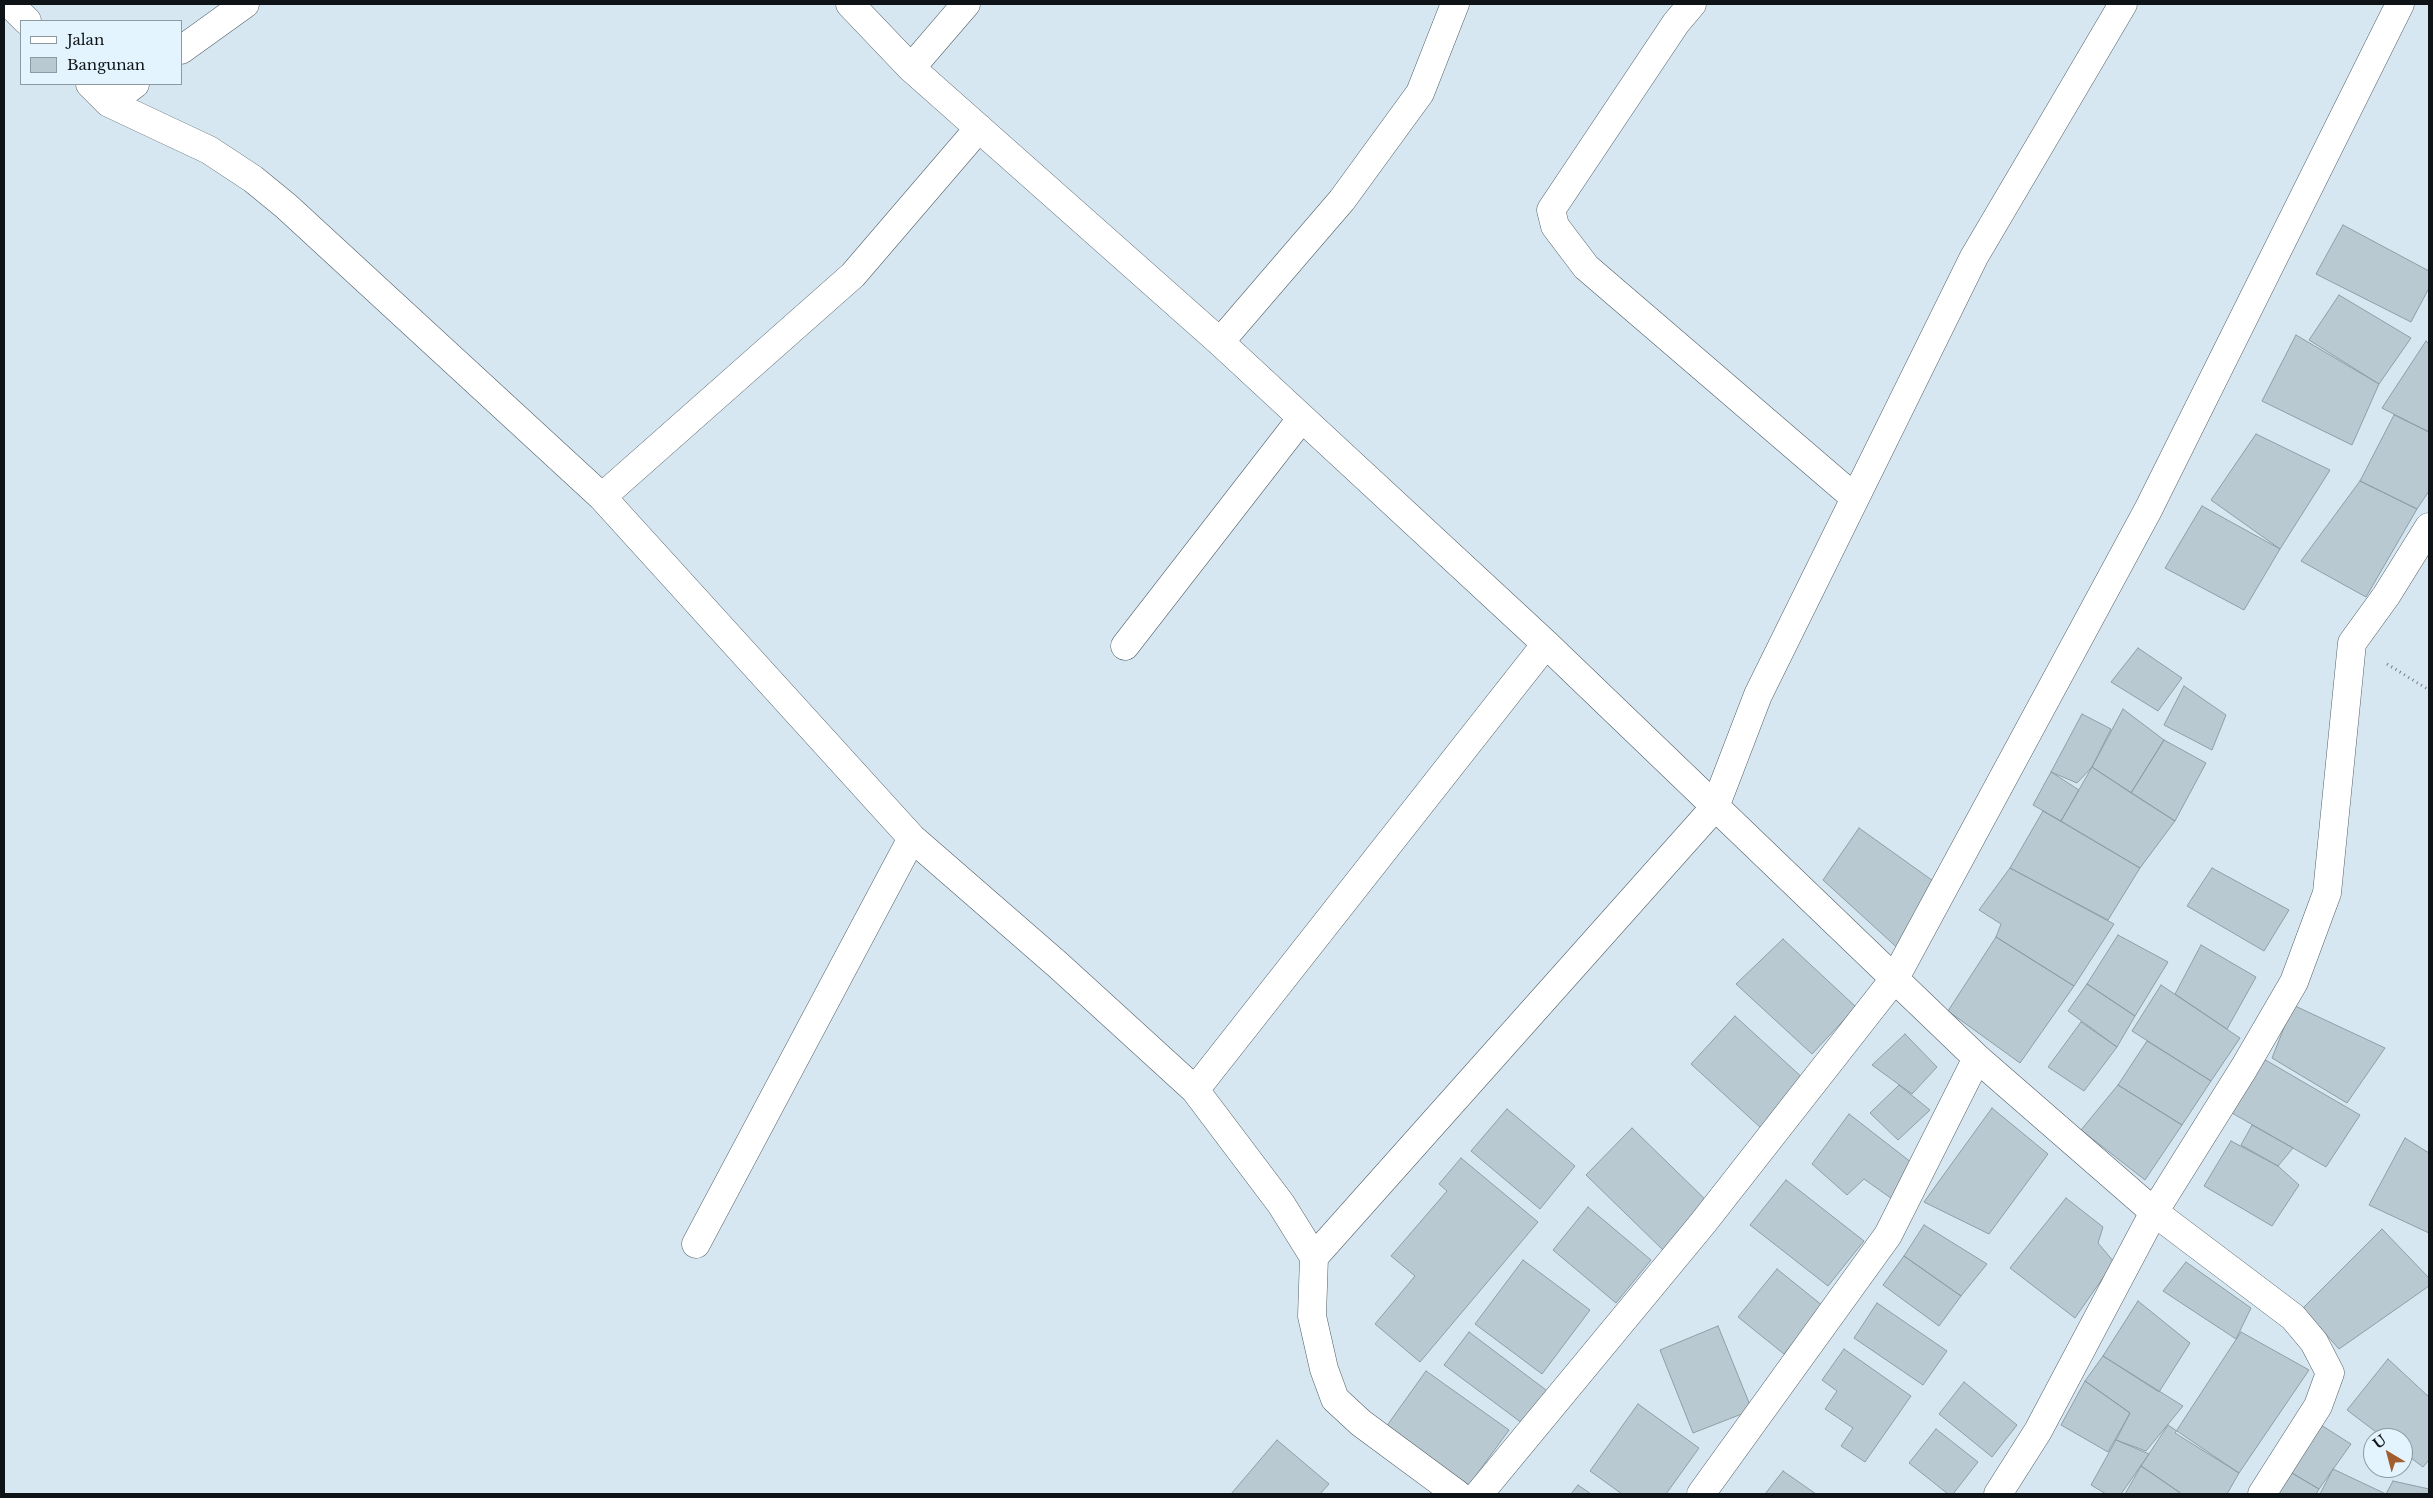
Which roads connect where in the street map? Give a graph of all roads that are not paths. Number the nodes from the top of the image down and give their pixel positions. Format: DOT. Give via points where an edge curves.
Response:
graph roads {
  1 [pos="10,4"];
  2 [pos="245,4"];
  3 [pos="850,4"];
  4 [pos="966,4"];
  5 [pos="1455,4"];
  6 [pos="1692,4"];
  7 [pos="2123,4"];
  8 [pos="2400,4"];
  9 [pos="26,20"];
  10 [pos="182,49"];
  11 [pos="911,68"];
  12 [pos="91,85"];
  13 [pos="134,85"];
  14 [pos="109,103"];
  15 [pos="979,128"];
  16 [pos="1220,342"];
  17 [pos="1301,419"];
  18 [pos="602,497"];
  19 [pos="1856,498"];
  20 [pos="2429,527"];
  21 [pos="1546,644"];
  22 [pos="1125,646"];
  23 [pos="1715,806"];
  24 [pos="912,838"];
  25 [pos="1896,978"];
  26 [pos="1977,1058"];
  27 [pos="1195,1090"];
  28 [pos="2154,1212"];
  29 [pos="696,1244"];
  30 [pos="1314,1258"];
  31 [pos="1457,1494"];
  32 [pos="1479,1494"];
  33 [pos="1701,1494"];
  34 [pos="1998,1494"];
  35 [pos="2262,1494"];
  1 -- 9 [label="street"];
  2 -- 10 [label="street"];
  3 -- 11 [label="street"];
  4 -- 11 [label="street"];
  5 -- 16 [label="street" via="1420,93 1342,200"];
  6 -- 19 [label="street" via="1551,210 1555,226 1586,267"];
  7 -- 19 [label="street" via="1974,257"];
  8 -- 25 [label="street" via="2148,510"];
  11 -- 15 [label="street"];
  12 -- 14 [label="street"];
  13 -- 14 [label="street"];
  14 -- 18 [label="street" via="209,150 253,179"];
  15 -- 16 [label="street"];
  15 -- 18 [label="street" via="853,275"];
  16 -- 17 [label="street"];
  17 -- 21 [label="street"];
  17 -- 22 [label="street"];
  18 -- 24 [label="street"];
  19 -- 23 [label="street" via="1758,694"];
  20 -- 28 [label="street" via="2352,643 2327,893 2294,982"];
  21 -- 23 [label="street"];
  21 -- 27 [label="street"];
  23 -- 25 [label="street"];
  23 -- 30 [label="street"];
  24 -- 27 [label="street"];
  24 -- 29 [label="street"];
  25 -- 26 [label="street"];
  25 -- 32 [label="street" via="1702,1223"];
  26 -- 28 [label="street"];
  26 -- 33 [label="street" via="1888,1235"];
  27 -- 30 [label="street" via="1281,1204"];
  28 -- 34 [label="street" via="2038,1431"];
  28 -- 35 [label="street" via="2293,1317 2314,1342 2330,1373 2318,1406"];
  30 -- 31 [label="street" via="1312,1316 1324,1369 1335,1399 1361,1423"];
}
